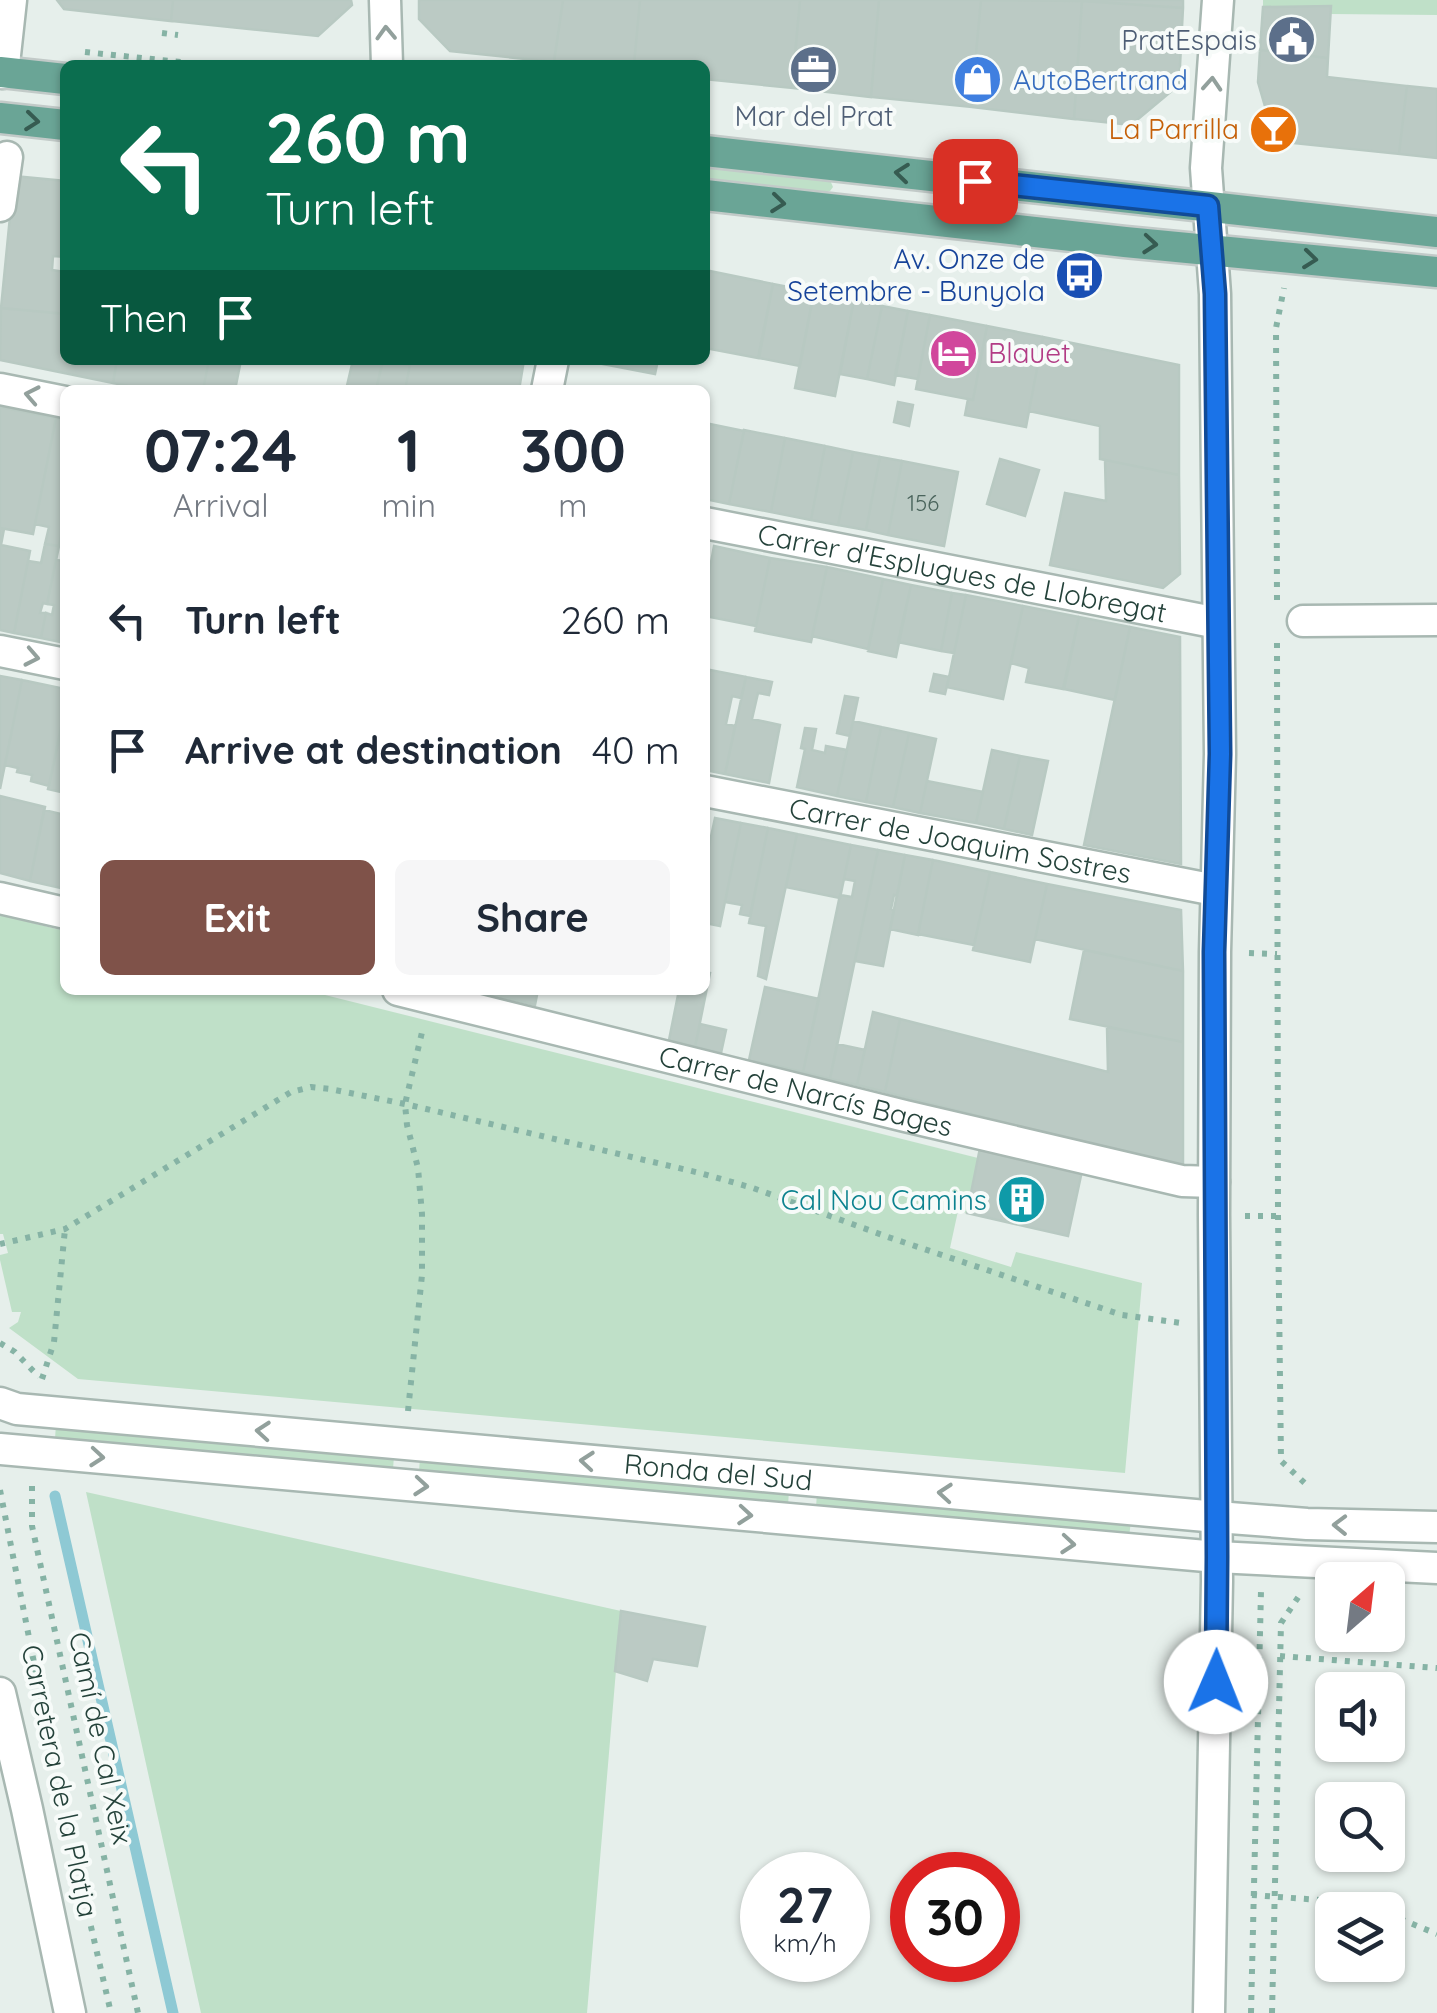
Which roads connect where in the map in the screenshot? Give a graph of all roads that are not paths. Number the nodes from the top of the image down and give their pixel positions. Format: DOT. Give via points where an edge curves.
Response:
graph roads {
  1 [pos="11,0"];
  2 [pos="384,0"];
  3 [pos="1218,0"];
  4 [pos="387,60"];
  5 [pos="1,72"];
  6 [pos="60,78"];
  7 [pos="0,118"];
  8 [pos="60,124"];
  9 [pos="710,153"];
  10 [pos="6,157"];
  11 [pos="710,196"];
  12 [pos="0,206"];
  13 [pos="1208,206"];
  14 [pos="1437,232"];
  15 [pos="1212,250"];
  16 [pos="1437,272"];
  17 [pos="0,389"];
  18 [pos="60,401"];
  19 [pos="710,524"];
  20 [pos="1437,620"];
  21 [pos="1218,623"];
  22 [pos="1286,625"];
  23 [pos="0,650"];
  24 [pos="60,663"];
  25 [pos="710,792"];
  26 [pos="1216,890"];
  27 [pos="0,898"];
  28 [pos="60,912"];
  29 [pos="435,995"];
  30 [pos="1214,1182"];
  31 [pos="0,1403"];
  32 [pos="0,1449"];
  33 [pos="1217,1518"];
  34 [pos="1437,1527"];
  35 [pos="1217,1557"];
  36 [pos="1437,1568"];
  37 [pos="0,1693"];
  38 [pos="70,2013"];
  39 [pos="1209,2013"];
  1 -- 5 [label="street"];
  4 -- 2 [label="street, one-way"];
  13 -- 3 [label="street, one-way"];
  5 -- 6 [label="main road"];
  7 -- 8 [label="main road, one-way"];
  13 -- 9 [label="main road, one-way"];
  10 -- 12 [label="street"];
  11 -- 15 [label="main road, one-way"];
  13 -- 14 [label="main road"];
  13 -- 15 [label="street"];
  15 -- 16 [label="main road, one-way"];
  15 -- 21 [label="street"];
  18 -- 17 [label="street, one-way"];
  19 -- 21 [label="street, Carrer d'Esplugues de Llobregat"];
  20 -- 22 [label="street"];
  21 -- 26 [label="street"];
  23 -- 24 [label="street, one-way"];
  25 -- 26 [label="street, Carrer de Joaquim Sostres"];
  26 -- 30 [label="street"];
  27 -- 28 [label="street"];
  29 -- 30 [label="street, Carrer de Narcís Bages" via="906,1116 1164,1177"];
  30 -- 33 [label="street"];
  33 -- 31 [label="street, Ronda del Sud, one-way" via="16,1410"];
  32 -- 35 [label="street, Ronda del Sud, one-way"];
  34 -- 33 [label="street, Ronda del Sud, one-way"];
  33 -- 35 [label="street"];
  35 -- 36 [label="street, Ronda del Sud"];
  35 -- 39 [label="street"];
  37 -- 38 [label="street, Carretera de la Platja"];
}
